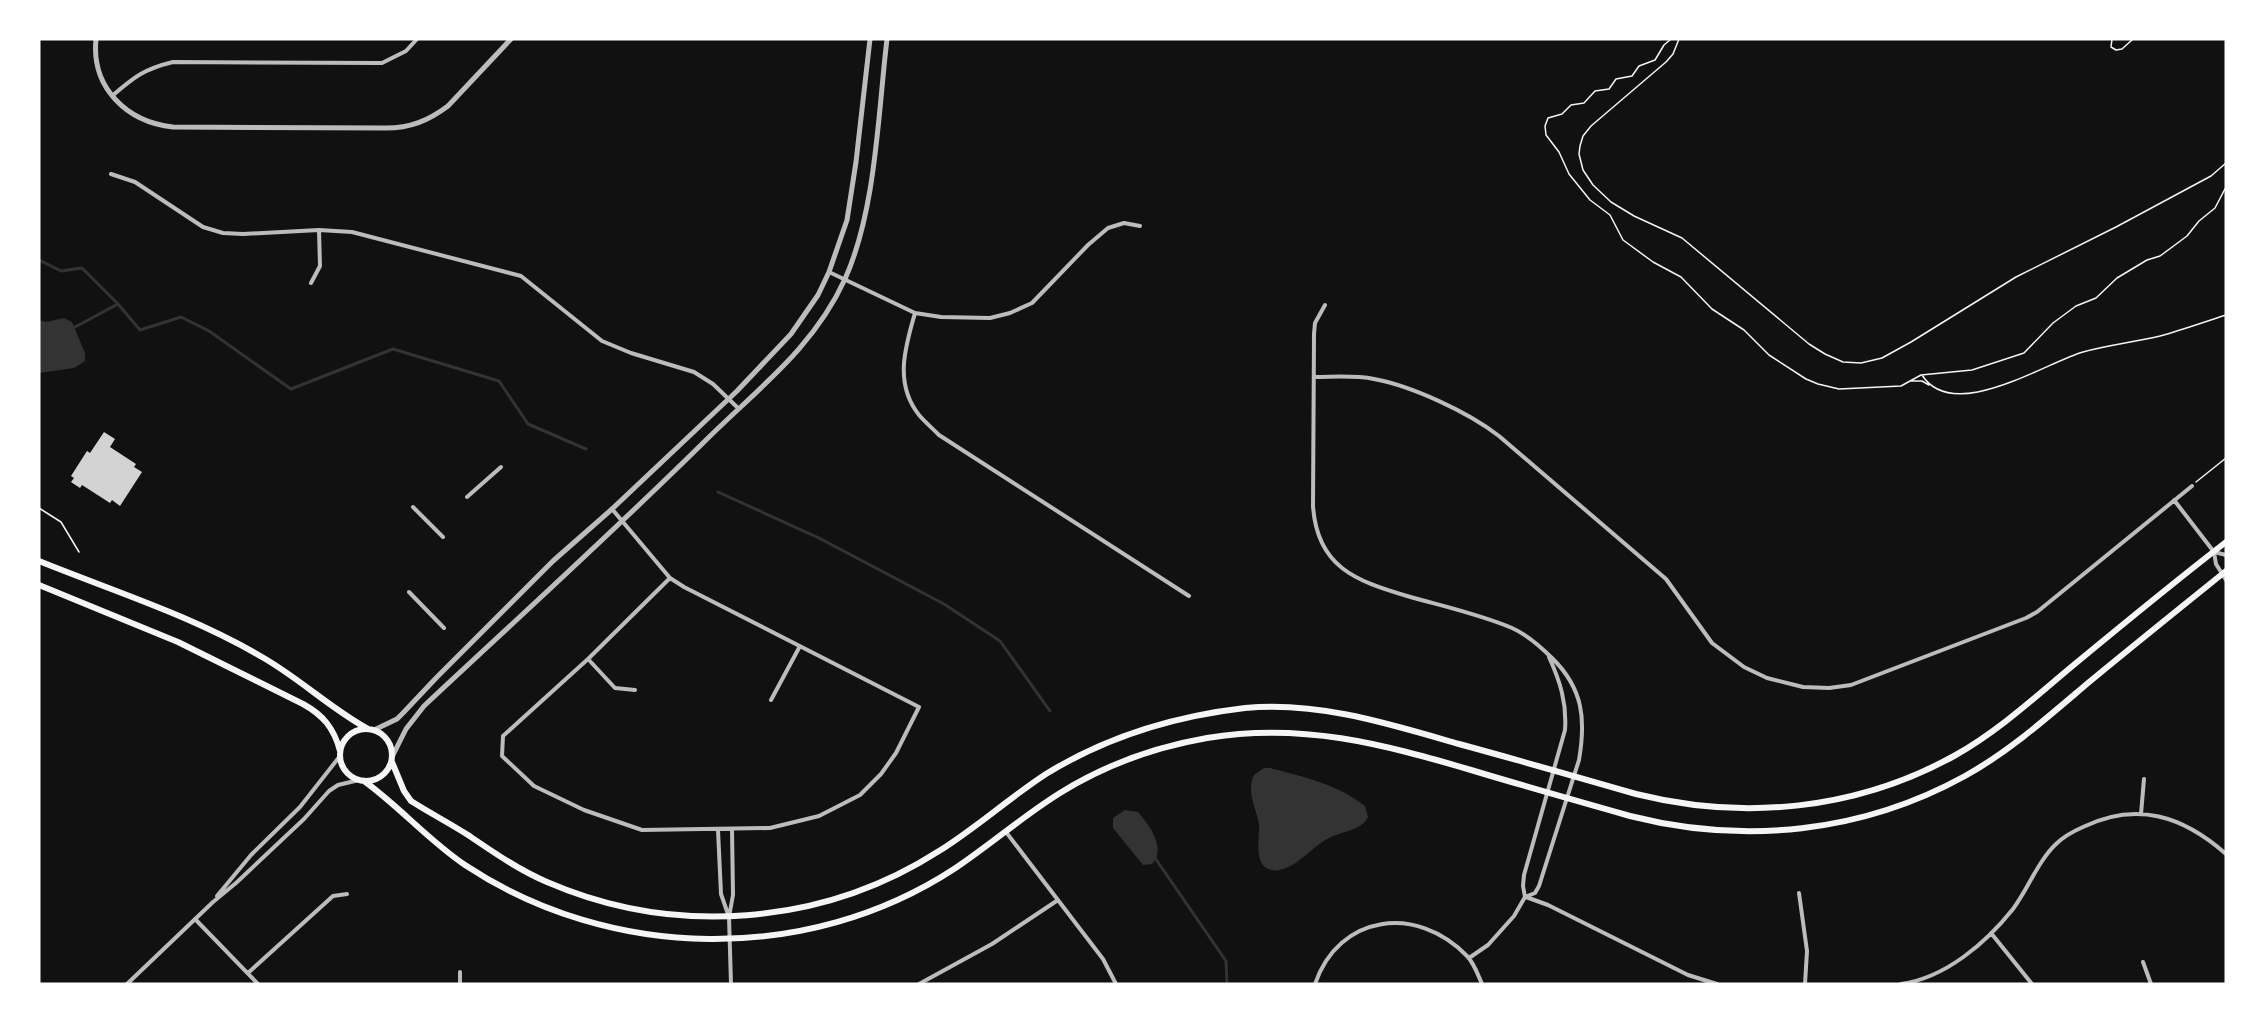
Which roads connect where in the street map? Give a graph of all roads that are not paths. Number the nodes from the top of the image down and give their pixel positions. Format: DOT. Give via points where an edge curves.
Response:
graph roads {
  1 [pos="96,39"];
  2 [pos="417,39"];
  3 [pos="511,39"];
  4 [pos="870,39"];
  5 [pos="887,39"];
  6 [pos="111,97"];
  7 [pos="111,174"];
  8 [pos="1140,226"];
  9 [pos="319,230"];
  10 [pos="829,272"];
  11 [pos="845,279"];
  12 [pos="311,283"];
  13 [pos="1326,305"];
  14 [pos="915,313"];
  15 [pos="1314,377"];
  16 [pos="727,399"];
  17 [pos="738,408"];
  18 [pos="501,467"];
  19 [pos="2192,486"];
  20 [pos="467,497"];
  21 [pos="2174,500"];
  22 [pos="412,507"];
  23 [pos="612,509"];
  24 [pos="622,523"];
  25 [pos="443,537"];
  26 [pos="2226,542"];
  27 [pos="2214,552"];
  28 [pos="2226,555"];
  29 [pos="39,561"];
  30 [pos="2225,575"];
  31 [pos="670,578"];
  32 [pos="39,585"];
  33 [pos="409,592"];
  34 [pos="1189,596"];
  35 [pos="444,628"];
  36 [pos="800,646"];
  37 [pos="1547,653"];
  38 [pos="588,659"];
  39 [pos="635,690"];
  40 [pos="771,700"];
  41 [pos="371,729"];
  42 [pos="340,753"];
  43 [pos="392,759"];
  44 [pos="1555,771"];
  45 [pos="1575,777"];
  46 [pos="2144,779"];
  47 [pos="362,781"];
  48 [pos="1548,793"];
  49 [pos="1567,798"];
  50 [pos="2141,814"];
  51 [pos="732,829"];
  52 [pos="718,830"];
  53 [pos="1006,831"];
  54 [pos="2226,854"];
  55 [pos="1799,893"];
  56 [pos="347,894"];
  57 [pos="1525,897"];
  58 [pos="1058,900"];
  59 [pos="213,902"];
  60 [pos="729,917"];
  61 [pos="195,919"];
  62 [pos="1991,933"];
  63 [pos="730,940"];
  64 [pos="1469,958"];
  65 [pos="2143,962"];
  66 [pos="460,972"];
  67 [pos="248,973"];
  68 [pos="127,984"];
  69 [pos="258,984"];
  70 [pos="460,984"];
  71 [pos="731,984"];
  72 [pos="919,984"];
  73 [pos="1116,984"];
  74 [pos="1315,984"];
  75 [pos="1482,984"];
  76 [pos="1717,984"];
  77 [pos="1805,984"];
  78 [pos="1901,984"];
  79 [pos="2032,984"];
  80 [pos="2151,984"];
  1 -- 6 [label="street" via="99,72"];
  2 -- 6 [label="street" via="405,51 382,63 173,62 150,67"];
  3 -- 6 [label="street" via="448,106 424,121 401,128 159,126 139,119"];
  4 -- 10 [label="street" via="851,195"];
  5 -- 11 [label="street" via="868,198"];
  7 -- 9 [label="street" via="135,182 203,227 223,233"];
  8 -- 14 [label="street" via="1124,223 1108,228 1032,303 1010,313 990,318"];
  9 -- 12 [label="street" via="320,266"];
  9 -- 16 [label="street" via="352,232 521,276 602,341 694,372"];
  10 -- 11 [label="street"];
  10 -- 16 [label="street" via="791,334"];
  11 -- 14 [label="street"];
  11 -- 17 [label="street" via="805,344"];
  13 -- 15 [label="street" via="1315,324"];
  14 -- 34 [label="street" via="904,352 903,372 918,414 939,435"];
  15 -- 21 [label="street" via="1361,377 1396,384 1479,422 1666,579 1722,652 1756,673 1803,687 1828,688 1863,682 2026,618"];
  15 -- 37 [label="street" via="1314,517 1321,540 1333,559 1368,584 1499,623 1526,636"];
  16 -- 17 [label="street"];
  16 -- 23 [label="street"];
  17 -- 24 [label="street"];
  18 -- 20 [label="street"];
  19 -- 21 [label="street"];
  21 -- 27 [label="street"];
  22 -- 25 [label="street"];
  23 -- 24 [label="street"];
  23 -- 41 [label="street" via="553,561 397,719"];
  24 -- 31 [label="street"];
  24 -- 43 [label="street" via="424,706 406,729"];
  26 -- 27 [label="main road"];
  27 -- 28 [label="street"];
  27 -- 30 [label="street"];
  27 -- 45 [label="main road" via="1996,728 1955,756 1892,784 1821,803 1747,810 1678,804"];
  29 -- 41 [label="main road" via="240,645"];
  30 -- 49 [label="main road" via="2010,747 1966,776 1900,806 1825,826 1747,833 1674,826"];
  31 -- 36 [label="street"];
  31 -- 38 [label="street"];
  32 -- 42 [label="main road" via="178,642 313,710 328,723"];
  33 -- 35 [label="street"];
  36 -- 40 [label="street"];
  36 -- 51 [label="street" via="919,707 896,753 860,795 819,816 770,828"];
  37 -- 44 [label="street" via="1561,685 1566,717"];
  37 -- 45 [label="street" via="1567,675 1580,707 1582,739"];
  38 -- 39 [label="street" via="615,688"];
  38 -- 52 [label="street" via="503,736 502,756 534,786 584,810 642,830"];
  41 -- 42 [label="main road" via="350,735"];
  41 -- 43 [label="main road" via="388,740"];
  42 -- 47 [label="main road" via="345,771"];
  42 -- 59 [label="street" via="305,802 250,855"];
  43 -- 47 [label="main road" via="384,775"];
  43 -- 60 [label="main road" via="411,801 546,881 630,909"];
  44 -- 45 [label="main road"];
  44 -- 48 [label="street"];
  44 -- 60 [label="main road" via="1374,720 1321,711 1266,707 1184,719 1117,739 1072,759 940,851 896,876 816,904"];
  45 -- 49 [label="street"];
  46 -- 50 [label="street"];
  47 -- 59 [label="street" via="338,785 329,791"];
  47 -- 63 [label="main road" via="385,796 450,854 519,895 616,929 670,938"];
  48 -- 49 [label="main road"];
  48 -- 53 [label="main road" via="1398,748 1342,737 1291,732 1238,734 1166,747 1106,768 1059,793"];
  48 -- 57 [label="street" via="1524,875"];
  49 -- 57 [label="street" via="1545,874 1535,892"];
  50 -- 54 [label="street" via="2182,823"];
  50 -- 62 [label="street" via="2097,820 2056,844 2013,908"];
  51 -- 52 [label="street"];
  51 -- 60 [label="street" via="733,895"];
  52 -- 60 [label="street" via="721,894"];
  53 -- 58 [label="street"];
  53 -- 63 [label="main road" via="953,870 878,908 811,928"];
  55 -- 77 [label="street" via="1805,933"];
  56 -- 67 [label="street" via="333,896"];
  57 -- 64 [label="street" via="1503,930"];
  57 -- 76 [label="street" via="1688,975"];
  58 -- 72 [label="street" via="992,944"];
  58 -- 73 [label="street" via="1103,959"];
  59 -- 61 [label="street"];
  60 -- 63 [label="street"];
  61 -- 67 [label="street"];
  61 -- 68 [label="street"];
  62 -- 78 [label="street" via="1956,963"];
  62 -- 79 [label="street"];
  63 -- 71 [label="street"];
  64 -- 74 [label="street" via="1448,939 1426,928 1380,924 1341,942 1327,957"];
  64 -- 75 [label="street"];
  65 -- 80 [label="street"];
  66 -- 70 [label="street"];
  67 -- 69 [label="street"];
}
